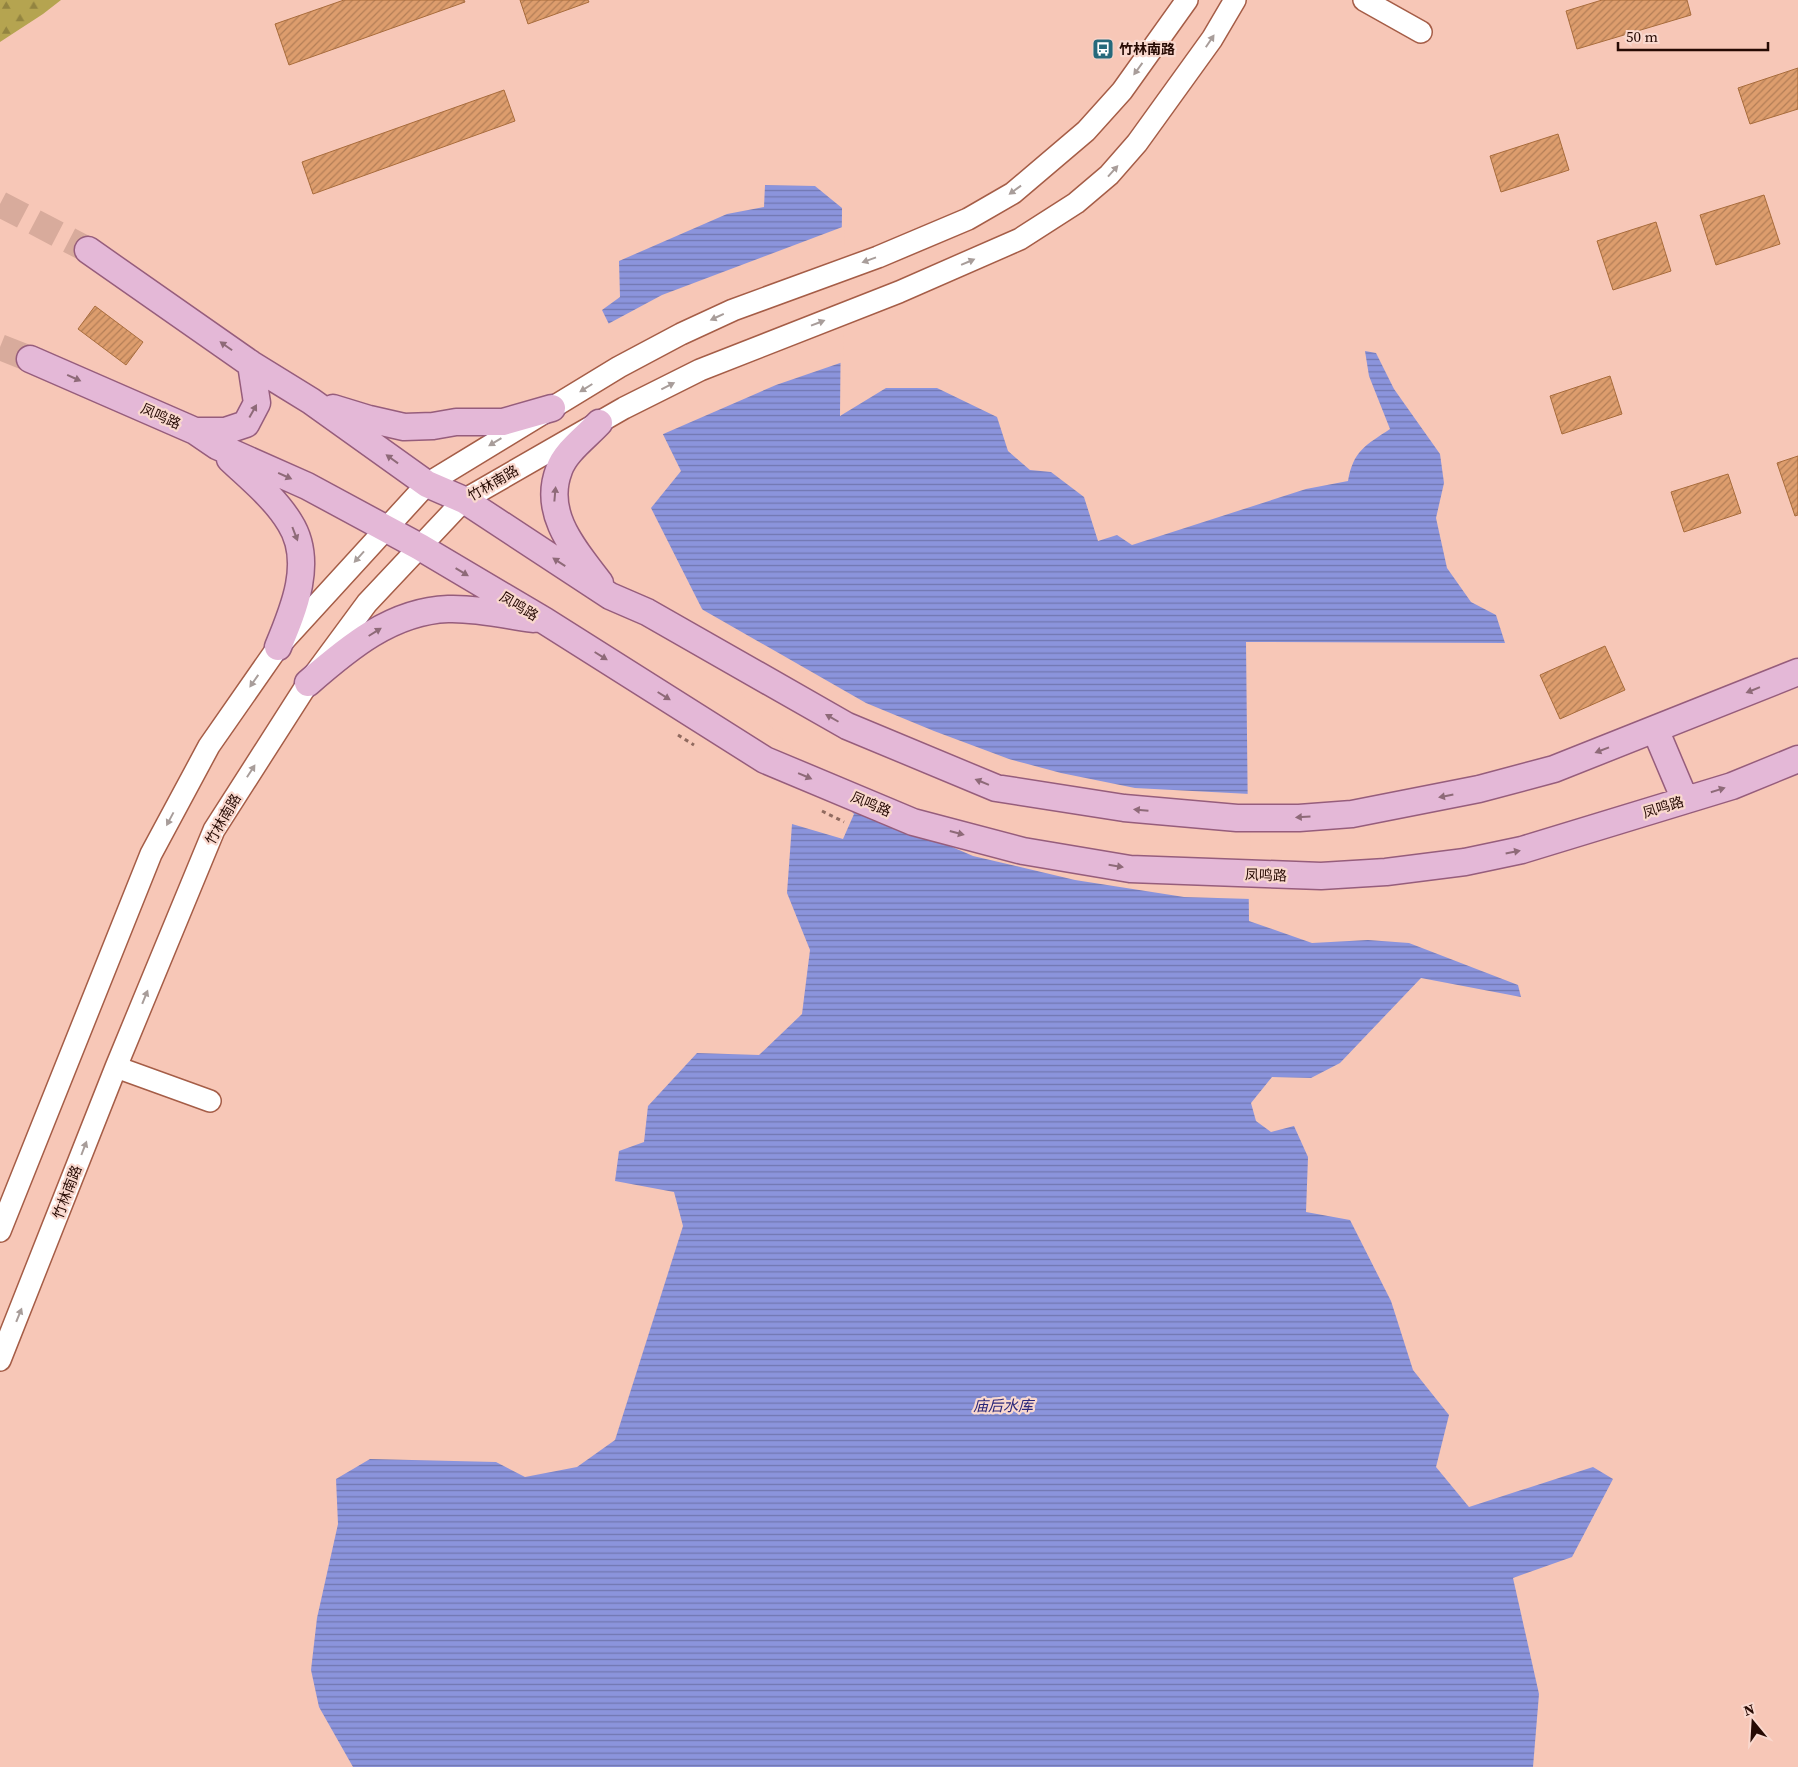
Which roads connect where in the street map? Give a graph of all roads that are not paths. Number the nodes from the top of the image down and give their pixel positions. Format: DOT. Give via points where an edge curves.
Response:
graph roads {
  1 [pos="1186,0"];
  2 [pos="1235,0"];
  3 [pos="1364,0"];
  4 [pos="1421,32"];
  5 [pos="88,250"];
  6 [pos="30,359"];
  7 [pos="251,364"];
  8 [pos="311,401"];
  9 [pos="552,408"];
  10 [pos="599,423"];
  11 [pos="195,431"];
  12 [pos="217,446"];
  13 [pos="427,484"];
  14 [pos="464,500"];
  15 [pos="385,528"];
  16 [pos="420,547"];
  17 [pos="610,596"];
  18 [pos="545,621"];
  19 [pos="278,646"];
  20 [pos="1798,672"];
  21 [pos="308,683"];
  22 [pos="1655,729"];
  23 [pos="1798,759"];
  24 [pos="1685,800"];
  25 [pos="116,1067"];
  26 [pos="210,1101"];
  27 [pos="0,1231"];
  28 [pos="0,1360"];
  1 -- 9 [label="street, one-way" via="1122,91 1086,131 1013,193 968,219 878,257 733,310 681,334"];
  10 -- 2 [label="street, 竹林南路, one-way" via="700,370 899,292 1020,239 1076,203 1109,175 1137,143 1212,39"];
  3 -- 4 [label="street"];
  7 -- 5 [label="main road, one-way"];
  6 -- 11 [label="main road, 凤鸣路, one-way"];
  7 -- 8 [label="main road"];
  11 -- 7 [label="main road, one-way" via="225,430 246,424 257,403"];
  8 -- 9 [label="main road" via="369,420 404,426 503,422"];
  13 -- 8 [label="main road, one-way"];
  9 -- 13 [label="street, one-way"];
  10 -- 14 [label="street, 竹林南路"];
  17 -- 10 [label="main road, one-way" via="569,540 554,507 559,469 573,449"];
  11 -- 12 [label="main road, 凤鸣路"];
  12 -- 15 [label="main road, 凤鸣路, one-way" via="307,486"];
  12 -- 19 [label="main road, one-way" via="291,523 299,545 302,565 295,605"];
  13 -- 14 [label="main road"];
  13 -- 15 [label="street"];
  14 -- 16 [label="street, 竹林南路"];
  17 -- 14 [label="main road, one-way"];
  15 -- 16 [label="main road, 凤鸣路"];
  15 -- 19 [label="street, one-way"];
  16 -- 18 [label="main road, 凤鸣路, one-way"];
  16 -- 21 [label="street, 竹林南路" via="367,603"];
  22 -- 17 [label="main road, one-way" via="1554,769 1479,789 1352,814 1237,818 1124,808 996,788 847,726 647,612"];
  21 -- 18 [label="main road, one-way" via="348,649 382,628 428,612 462,610"];
  18 -- 24 [label="main road, 凤鸣路, one-way" via="766,760 913,822 1023,851 1130,869 1320,876 1386,872 1465,862 1522,850"];
  19 -- 27 [label="street, one-way" via="209,746 151,854"];
  20 -- 22 [label="main road, one-way"];
  25 -- 21 [label="street, 竹林南路, one-way" via="214,830"];
  22 -- 24 [label="main road"];
  24 -- 23 [label="main road, 凤鸣路, one-way" via="1732,786"];
  25 -- 26 [label="street"];
  28 -- 25 [label="street, 竹林南路, one-way"];
}
